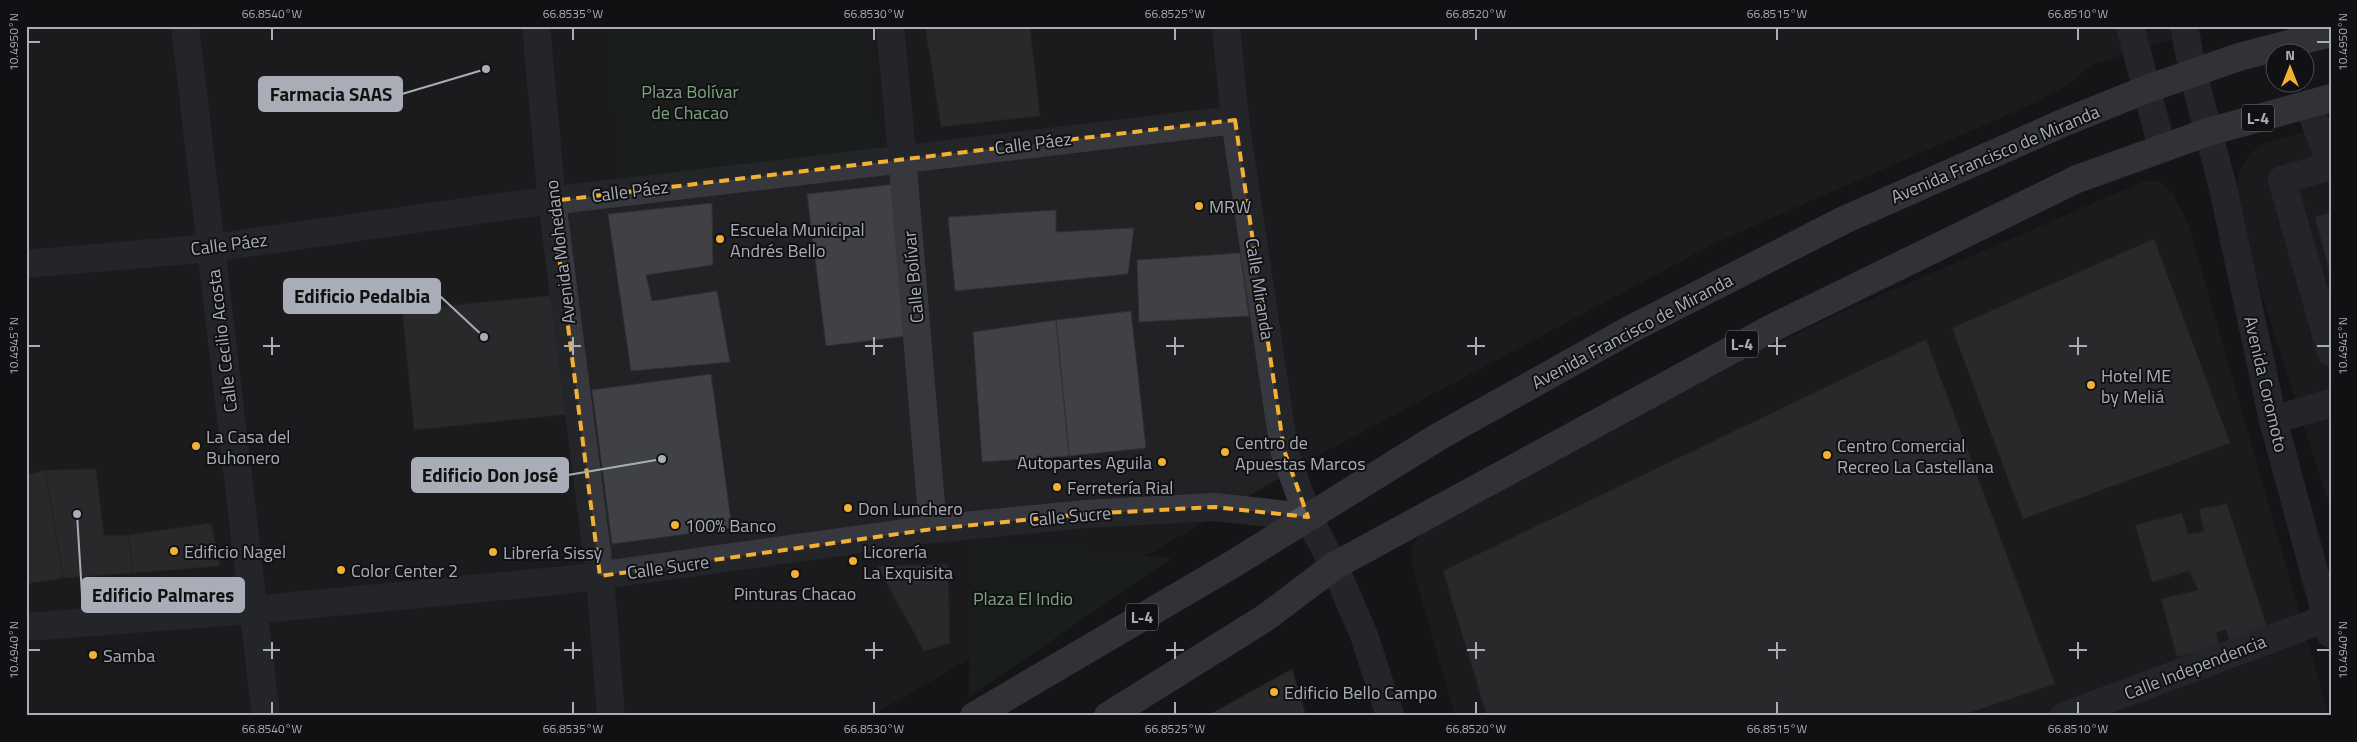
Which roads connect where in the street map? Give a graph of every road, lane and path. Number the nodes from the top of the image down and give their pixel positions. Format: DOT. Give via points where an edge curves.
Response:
graph roads {
  1 [pos="185,26"];
  2 [pos="536,26"];
  3 [pos="890,26"];
  4 [pos="1226,26"];
  5 [pos="2130,26"];
  6 [pos="2184,26"];
  7 [pos="2331,33"];
  8 [pos="2193,73"];
  9 [pos="2147,89"];
  10 [pos="2319,101"];
  11 [pos="1235,120"];
  12 [pos="2208,132"];
  13 [pos="2162,148"];
  14 [pos="903,158"];
  15 [pos="2331,164"];
  16 [pos="552,201"];
  17 [pos="211,248"];
  18 [pos="26,264"];
  19 [pos="2331,352"];
  20 [pos="2331,403"];
  21 [pos="2272,420"];
  22 [pos="1308,517"];
  23 [pos="933,529"];
  24 [pos="1334,566"];
  25 [pos="600,576"];
  26 [pos="252,610"];
  27 [pos="2329,626"];
  28 [pos="26,627"];
  29 [pos="266,716"];
  30 [pos="611,716"];
  31 [pos="974,716"];
  32 [pos="1108,716"];
  33 [pos="1390,716"];
  34 [pos="2064,716"];
  1 -- 17 [label="street, Calle Cecilio Acosta"];
  2 -- 16 [label="street, Avenida Mohedano"];
  3 -- 14 [label="street, Calle Bolívar"];
  4 -- 11 [label="street, Calle Miranda"];
  5 -- 9 [label="street"];
  6 -- 8 [label="street, Avenida Coromoto"];
  7 -- 8 [label="main road, Avenida Francisco de Miranda / L-4" via="2239,57"];
  8 -- 9 [label="main road, Avenida Francisco de Miranda / L-4"];
  8 -- 12 [label="street, Avenida Coromoto"];
  9 -- 13 [label="street"];
  9 -- 22 [label="main road, Avenida Francisco de Miranda / L-4" via="1823,230 1614,338 1438,438"];
  10 -- 12 [label="main road, L-4"];
  10 -- 15 [label="street"];
  11 -- 14 [label="street, Calle Páez"];
  11 -- 22 [label="street, Calle Miranda" via="1284,450"];
  12 -- 13 [label="main road, L-4"];
  12 -- 21 [label="street, Avenida Coromoto"];
  13 -- 24 [label="main road, L-4" via="2077,179 1770,329"];
  14 -- 16 [label="street, Calle Páez"];
  14 -- 23 [label="street, Calle Bolívar"];
  15 -- 19 [label="street" via="2282,180"];
  16 -- 17 [label="street, Calle Páez"];
  16 -- 25 [label="street, Avenida Mohedano"];
  17 -- 18 [label="street, Calle Páez"];
  17 -- 26 [label="street, Calle Cecilio Acosta"];
  20 -- 21 [label="street"];
  21 -- 27 [label="street, Avenida Coromoto"];
  22 -- 23 [label="street, Calle Sucre" via="1214,507 1085,514"];
  22 -- 24 [label="street, Calle Miranda"];
  22 -- 31 [label="main road, Avenida Francisco de Miranda / L-4"];
  23 -- 25 [label="street, Calle Sucre"];
  24 -- 32 [label="main road, L-4" via="1264,618"];
  24 -- 33 [label="street, Calle Miranda" via="1364,635"];
  25 -- 26 [label="street, Calle Sucre"];
  25 -- 30 [label="street, Avenida Mohedano"];
  26 -- 28 [label="street, Calle Sucre"];
  26 -- 29 [label="street, Calle Cecilio Acosta"];
  27 -- 34 [label="street, Calle Independencia"];
}
